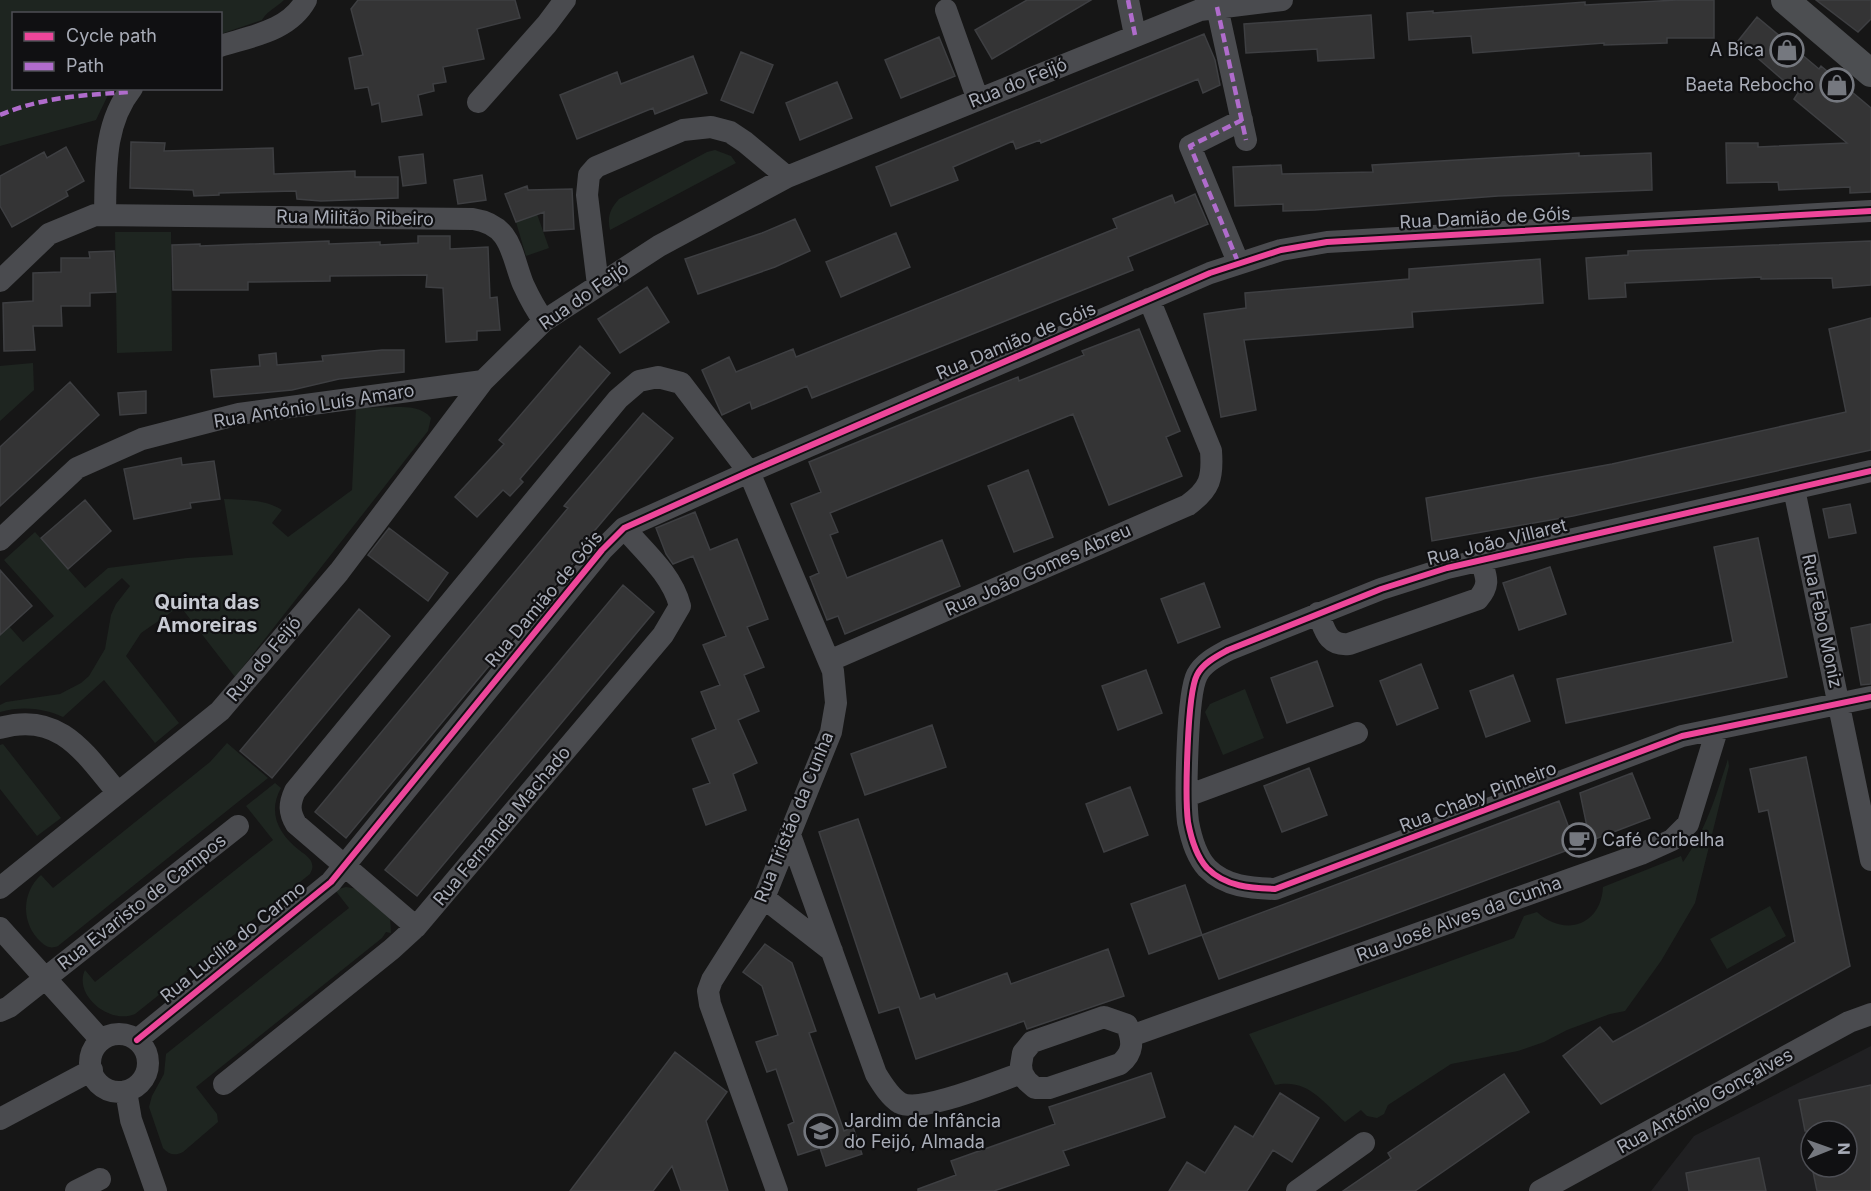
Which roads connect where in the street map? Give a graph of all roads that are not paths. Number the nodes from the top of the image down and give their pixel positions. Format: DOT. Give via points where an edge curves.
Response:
graph roads {
  1 [pos="306,0"];
  2 [pos="565,0"];
  3 [pos="1128,0"];
  4 [pos="1282,0"];
  5 [pos="1792,4"];
  6 [pos="1217,7"];
  7 [pos="946,10"];
  8 [pos="1135,34"];
  9 [pos="222,45"];
  10 [pos="1871,72"];
  11 [pos="131,90"];
  12 [pos="978,100"];
  13 [pos="478,102"];
  14 [pos="787,177"];
  15 [pos="1871,211"];
  16 [pos="105,215"];
  17 [pos="1238,262"];
  18 [pos="0,281"];
  19 [pos="598,285"];
  20 [pos="1149,299"];
  21 [pos="544,321"];
  22 [pos="483,381"];
  23 [pos="1871,471"];
  24 [pos="749,472"];
  25 [pos="1794,489"];
  26 [pos="624,528"];
  27 [pos="0,540"];
  28 [pos="1481,560"];
  29 [pos="1318,613"];
  30 [pos="829,661"];
  31 [pos="1871,697"];
  32 [pos="1839,704"];
  33 [pos="0,728"];
  34 [pos="1718,730"];
  35 [pos="1357,733"];
  36 [pos="117,792"];
  37 [pos="1187,796"];
  38 [pos="238,826"];
  39 [pos="790,835"];
  40 [pos="1871,860"];
  41 [pos="346,866"];
  42 [pos="0,888"];
  43 [pos="764,898"];
  44 [pos="416,927"];
  45 [pos="0,928"];
  46 [pos="832,951"];
  47 [pos="45,978"];
  48 [pos="0,1011"];
  49 [pos="1871,1014"];
  50 [pos="1131,1036"];
  51 [pos="101,1040"];
  52 [pos="137,1040"];
  53 [pos="92,1070"];
  54 [pos="1022,1073"];
  55 [pos="224,1084"];
  56 [pos="126,1091"];
  57 [pos="0,1119"];
  58 [pos="1364,1143"];
  59 [pos="100,1179"];
  60 [pos="76,1191"];
  61 [pos="156,1191"];
  62 [pos="777,1191"];
  63 [pos="1297,1191"];
  64 [pos="1540,1191"];
  1 -- 9 [label="street" via="281,26"];
  2 -- 13 [label="street"];
  3 -- 8 [label="street"];
  4 -- 6 [label="street, Rua do Feijó"];
  5 -- 10 [label="main road"];
  6 -- 8 [label="street, Rua do Feijó"];
  6 -- 17 [label="street" via="1244,130 1190,146"];
  7 -- 12 [label="street"];
  8 -- 12 [label="street, Rua do Feijó"];
  11 -- 16 [label="street" via="110,136"];
  12 -- 14 [label="street, Rua do Feijó"];
  14 -- 19 [label="street, Rua do Feijó" via="659,246"];
  14 -- 19 [label="street" via="746,142 711,127 683,130 596,167 589,175 587,195"];
  15 -- 17 [label="street, Rua Damião de Góis" via="1327,242"];
  16 -- 18 [label="street, Rua Militão Ribeiro" via="88,217 49,234"];
  16 -- 21 [label="street, Rua Militão Ribeiro" via="485,221 496,226 509,244 524,285"];
  17 -- 20 [label="street, Rua Damião de Góis"];
  19 -- 21 [label="street, Rua do Feijó"];
  20 -- 24 [label="street, Rua Damião de Góis"];
  20 -- 30 [label="street, Rua João Gomes Abreu" via="1211,451 1210,481 1203,494 1188,505"];
  21 -- 22 [label="street, Rua do Feijó"];
  22 -- 27 [label="street, Rua António Luís Amaro" via="239,414 142,439 77,468"];
  22 -- 36 [label="street, Rua do Feijó" via="339,572 220,711"];
  23 -- 25 [label="street, Rua João Villaret"];
  24 -- 26 [label="street, Rua Damião de Góis"];
  24 -- 30 [label="street, Rua Tristão da Cunha"];
  24 -- 41 [label="street, Rua Tristão da Cunha" via="681,383 658,377 639,381 618,399 295,791 290,814 296,824"];
  25 -- 28 [label="street, Rua João Villaret"];
  25 -- 32 [label="street, Rua Febo Moniz"];
  26 -- 41 [label="street, Rua Damião de Góis" via="602,550"];
  26 -- 44 [label="street, Rua Fernanda Machado" via="664,573 680,606 663,634"];
  28 -- 29 [label="street, Rua João Villaret" via="1380,589"];
  28 -- 29 [label="street" via="1488,581 1478,599 1349,644 1332,641"];
  29 -- 37 [label="street, Rua João Villaret" via="1228,650 1197,675 1191,696"];
  30 -- 39 [label="street, Rua Tristão da Cunha" via="836,703 831,732"];
  31 -- 32 [label="street, Rua Chaby Pinheiro"];
  32 -- 34 [label="street, Rua Chaby Pinheiro"];
  32 -- 40 [label="street, Rua Febo Moniz"];
  33 -- 36 [label="street" via="12,724 39,725 65,735"];
  34 -- 37 [label="street, Rua Chaby Pinheiro" via="1682,736 1275,889 1226,882 1208,868 1196,852"];
  34 -- 50 [label="street, Rua José Alves da Cunha" via="1688,824 1672,840"];
  35 -- 37 [label="street"];
  36 -- 42 [label="street, Rua do Feijó"];
  38 -- 47 [label="street, Rua Evaristo de Campos"];
  39 -- 43 [label="street, Rua Tristão da Cunha"];
  39 -- 46 [label="street"];
  41 -- 44 [label="street"];
  41 -- 52 [label="street, Rua Lucília do Carmo"];
  43 -- 46 [label="street"];
  43 -- 62 [label="street, Rua Tristão da Cunha" via="708,991"];
  44 -- 55 [label="street, Rua Fernanda Machado"];
  45 -- 47 [label="street"];
  46 -- 54 [label="street" via="876,1074 900,1103 932,1104"];
  47 -- 48 [label="street, Rua Evaristo de Campos"];
  47 -- 51 [label="street"];
  49 -- 64 [label="street, Rua António Gonçalves" via="1849,1022"];
  50 -- 54 [label="street" via="1128,1058 1120,1064 1049,1089 1035,1088"];
  50 -- 54 [label="street" via="1127,1025 1104,1017 1032,1042 1023,1053"];
  51 -- 52 [label="street" via="119,1034"];
  51 -- 53 [label="street" via="93,1050"];
  52 -- 56 [label="street" via="147,1055 148,1068 142,1080"];
  53 -- 56 [label="street" via="102,1086"];
  53 -- 57 [label="street"];
  56 -- 61 [label="street" via="131,1120"];
  58 -- 63 [label="street"];
  59 -- 60 [label="street"];
}
